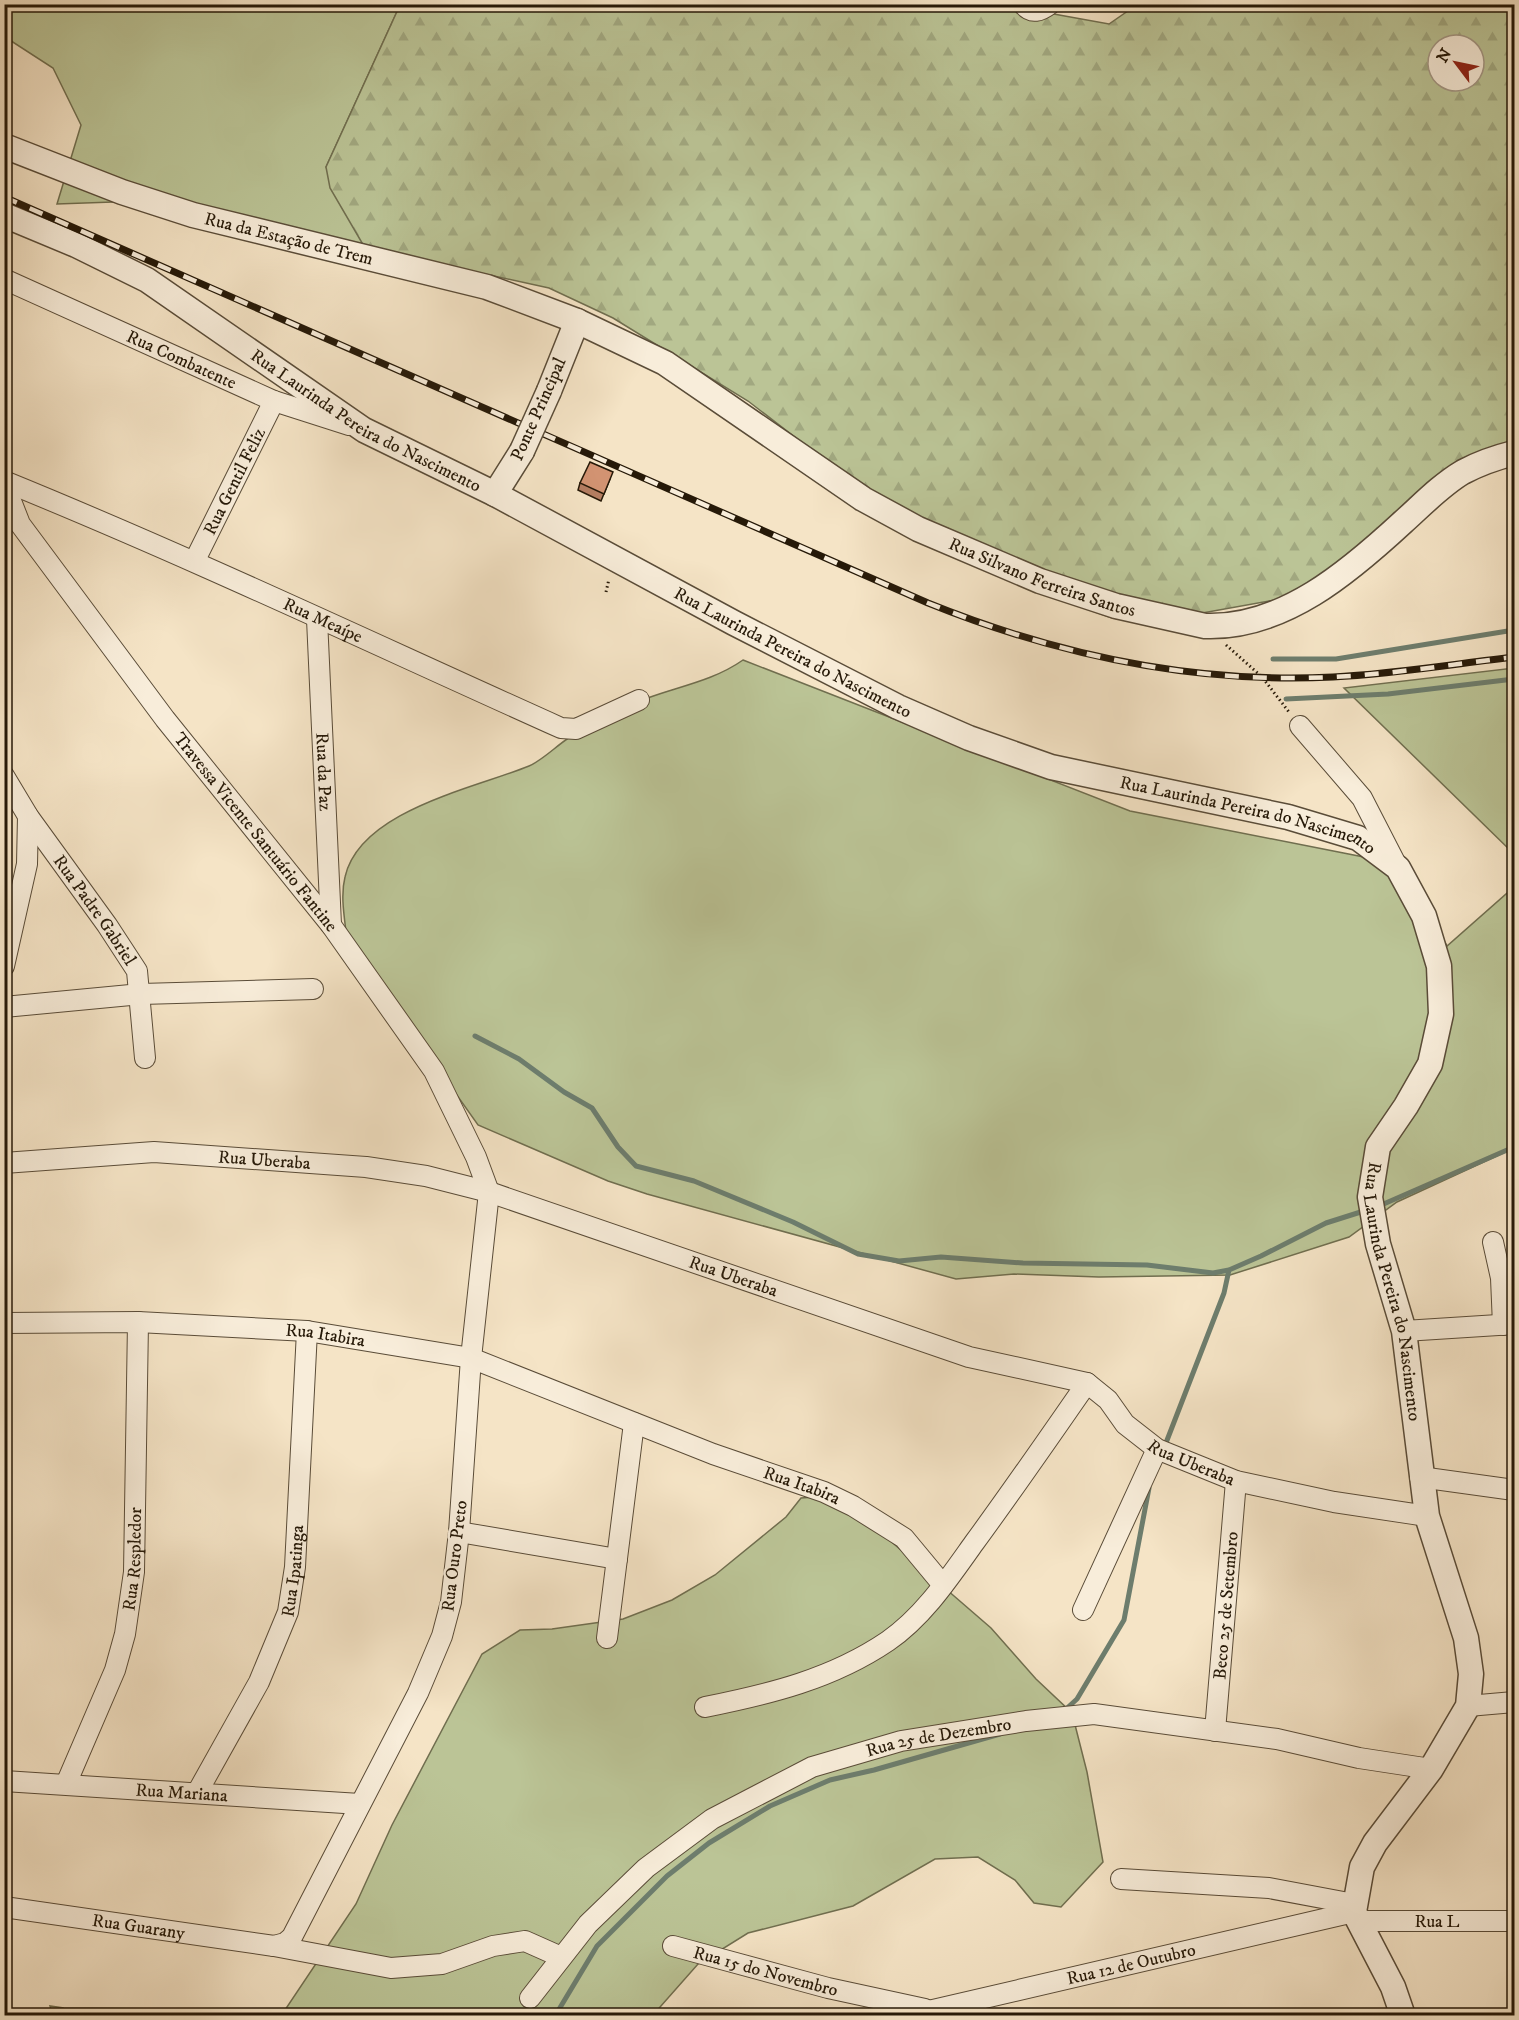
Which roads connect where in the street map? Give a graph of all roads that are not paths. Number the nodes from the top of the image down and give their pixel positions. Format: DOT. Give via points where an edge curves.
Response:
graph roads {
  1 [pos="1023,4"];
  2 [pos="1050,4"];
  3 [pos="4,146"];
  4 [pos="4,215"];
  5 [pos="4,279"];
  6 [pos="577,321"];
  7 [pos="274,401"];
  8 [pos="364,430"];
  9 [pos="1515,453"];
  10 [pos="4,482"];
  11 [pos="495,494"];
  12 [pos="12,529"];
  13 [pos="195,560"];
  14 [pos="317,619"];
  15 [pos="639,700"];
  16 [pos="1300,726"];
  17 [pos="4,776"];
  18 [pos="28,816"];
  19 [pos="1398,868"];
  20 [pos="331,925"];
  21 [pos="4,966"];
  22 [pos="313,989"];
  23 [pos="141,994"];
  24 [pos="4,1007"];
  25 [pos="145,1058"];
  26 [pos="4,1163"];
  27 [pos="489,1192"];
  28 [pos="1493,1242"];
  29 [pos="1508,1276"];
  30 [pos="138,1322"];
  31 [pos="4,1323"];
  32 [pos="1509,1324"];
  33 [pos="307,1331"];
  34 [pos="1404,1331"];
  35 [pos="471,1358"];
  36 [pos="1087,1383"];
  37 [pos="634,1423"];
  38 [pos="1156,1449"];
  39 [pos="1428,1478"];
  40 [pos="1236,1481"];
  41 [pos="1515,1491"];
  42 [pos="1427,1516"];
  43 [pos="459,1532"];
  44 [pos="617,1559"];
  45 [pos="943,1585"];
  46 [pos="1083,1610"];
  47 [pos="607,1638"];
  48 [pos="1515,1702"];
  49 [pos="1468,1706"];
  50 [pos="705,1707"];
  51 [pos="1215,1731"];
  52 [pos="1431,1769"];
  53 [pos="4,1781"];
  54 [pos="66,1784"];
  55 [pos="198,1791"];
  56 [pos="360,1803"];
  57 [pos="1121,1879"];
  58 [pos="4,1907"];
  59 [pos="1356,1912"];
  60 [pos="1515,1921"];
  61 [pos="274,1946"];
  62 [pos="673,1946"];
  63 [pos="561,1957"];
  64 [pos="530,1998"];
  65 [pos="933,2010"];
  66 [pos="907,2016"];
  67 [pos="963,2016"];
  68 [pos="1403,2016"];
  1 -- 2 [label="street" via="1040,11"];
  3 -- 6 [label="street, Rua da Estação de Trem" via="193,215 487,287"];
  4 -- 8 [label="street, Rua Laurinda Pereira do Nascimento" via="147,280"];
  5 -- 7 [label="street, Rua Combatente"];
  6 -- 9 [label="street, Rua Silvano Ferreira Santos" via="665,363 863,499 918,529 1040,581 1105,603 1205,626 1275,613 1308,597 1356,563 1463,472"];
  6 -- 11 [label="street, Ponte Principal, bridge" via="522,451"];
  7 -- 8 [label="street, Rua Combatente"];
  7 -- 13 [label="street, Rua Gentil Feliz"];
  8 -- 11 [label="street, Rua Laurinda Pereira do Nascimento"];
  10 -- 12 [label="street, Travessa Vicente Santuário Fantine"];
  10 -- 13 [label="street, Rua Meaípe"];
  11 -- 19 [label="street, Rua Laurinda Pereira do Nascimento" via="734,623 898,707 969,738 1051,767 1288,817 1358,838"];
  12 -- 20 [label="street, Travessa Vicente Santuário Fantine"];
  13 -- 14 [label="street, Rua Meaípe"];
  14 -- 15 [label="street, Rua Meaípe" via="571,730"];
  14 -- 20 [label="street, Rua da Paz"];
  16 -- 19 [label="street" via="1362,798"];
  17 -- 18 [label="street, Rua Padre Gabriel"];
  18 -- 21 [label="street" via="27,864"];
  18 -- 23 [label="street, Rua Padre Gabriel" via="125,951 137,971"];
  19 -- 34 [label="street, Rua Laurinda Pereira do Nascimento" via="1424,916 1439,966 1441,1014 1430,1064 1378,1147 1373,1170 1370,1197 1378,1244"];
  20 -- 27 [label="street, Travessa Vicente Santuário Fantine" via="434,1071"];
  22 -- 23 [label="street"];
  23 -- 24 [label="street"];
  23 -- 25 [label="street, Rua Padre Gabriel"];
  26 -- 27 [label="street, Rua Uberaba" via="154,1152 366,1167 426,1176"];
  27 -- 35 [label="street, Rua Ouro Preto"];
  27 -- 36 [label="street, Rua Uberaba" via="969,1357"];
  28 -- 29 [label="street"];
  29 -- 32 [label="street"];
  30 -- 31 [label="street, Rua Itabira"];
  30 -- 33 [label="street, Rua Itabira"];
  30 -- 54 [label="street, Rua Respledor" via="134,1572 125,1634 115,1670"];
  32 -- 34 [label="street"];
  33 -- 35 [label="street, Rua Itabira"];
  33 -- 55 [label="street, Rua Ipatinga" via="295,1567 288,1612 259,1682"];
  34 -- 39 [label="street, Rua Laurinda Pereira do Nascimento"];
  35 -- 37 [label="street, Rua Itabira"];
  35 -- 43 [label="street, Rua Ouro Preto"];
  36 -- 38 [label="street, Rua Uberaba" via="1108,1400 1125,1424"];
  36 -- 45 [label="street"];
  37 -- 44 [label="street"];
  37 -- 45 [label="street, Rua Itabira" via="854,1506 904,1538"];
  38 -- 40 [label="street, Rua Uberaba"];
  38 -- 46 [label="street"];
  39 -- 41 [label="street"];
  39 -- 42 [label="street, Rua Laurinda Pereira do Nascimento"];
  40 -- 42 [label="street, Rua Uberaba"];
  40 -- 51 [label="street, Beco 25 de Setembro"];
  42 -- 49 [label="street, Rua Laurinda Pereira do Nascimento" via="1466,1638 1471,1674"];
  43 -- 44 [label="street"];
  43 -- 56 [label="street, Rua Ouro Preto" via="451,1602 442,1636 418,1693"];
  44 -- 47 [label="street"];
  45 -- 50 [label="street" via="916,1618 855,1661 816,1679"];
  48 -- 49 [label="street"];
  49 -- 52 [label="street, Rua Laurinda Pereira do Nascimento"];
  51 -- 52 [label="street, Rua 25 de Dezembro"];
  51 -- 63 [label="street, Rua 25 de Dezembro" via="1094,1714 1026,1720 901,1742 812,1767 712,1819 646,1868 588,1924"];
  52 -- 59 [label="street, Rua Laurinda Pereira do Nascimento" via="1375,1843 1362,1867"];
  53 -- 54 [label="street, Rua Mariana"];
  54 -- 55 [label="street, Rua Mariana"];
  55 -- 56 [label="street, Rua Mariana"];
  56 -- 61 [label="street, Rua Ouro Preto" via="292,1937"];
  57 -- 59 [label="street" via="1269,1887"];
  58 -- 61 [label="street, Rua Guarany"];
  59 -- 60 [label="street, Rua L"];
  59 -- 65 [label="street, Rua 12 de Outubro"];
  59 -- 68 [label="street"];
  61 -- 63 [label="street, Rua Guarany" via="391,1968 442,1964 493,1946 525,1941"];
  62 -- 65 [label="street, Rua 15 do Novembro" via="828,1988"];
  63 -- 64 [label="street, Rua 25 de Dezembro"];
  65 -- 66 [label="street, Rua 12 de Outubro"];
  65 -- 67 [label="street, Rua 15 do Novembro"];
}
